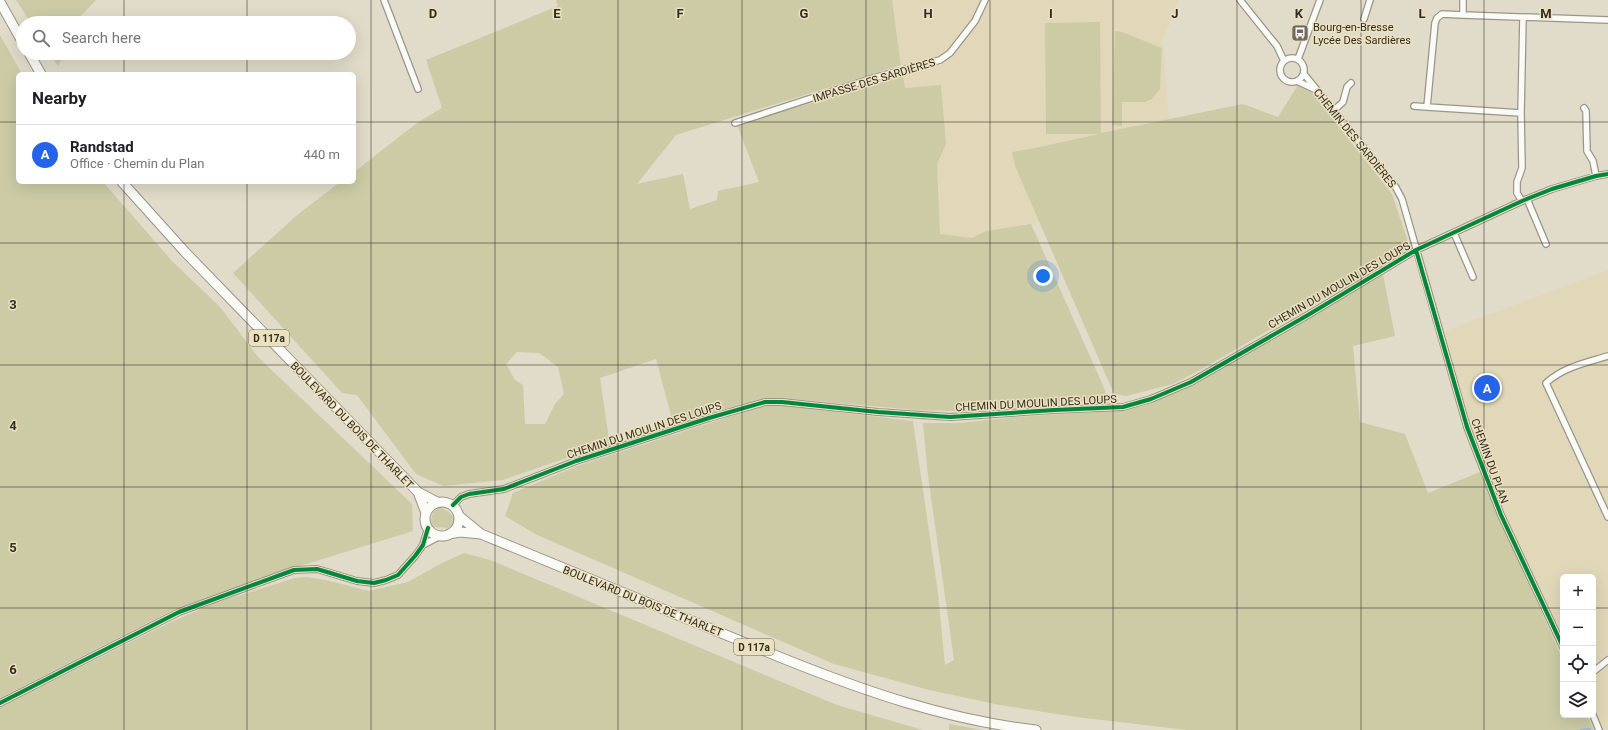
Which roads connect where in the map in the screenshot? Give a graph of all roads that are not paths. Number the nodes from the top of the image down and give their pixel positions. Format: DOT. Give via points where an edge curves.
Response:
graph roads {
  1 [pos="384,0"];
  2 [pos="986,0"];
  3 [pos="1240,0"];
  4 [pos="1320,0"];
  5 [pos="1370,0"];
  6 [pos="1463,0"];
  7 [pos="0,2"];
  8 [pos="1463,15"];
  9 [pos="1523,17"];
  10 [pos="1364,19"];
  11 [pos="1608,20"];
  12 [pos="16,31"];
  13 [pos="33,60"];
  14 [pos="1298,60"];
  15 [pos="1284,61"];
  16 [pos="40,72"];
  17 [pos="1304,74"];
  18 [pos="1297,81"];
  19 [pos="1351,83"];
  20 [pos="418,89"];
  21 [pos="1316,90"];
  22 [pos="1414,106"];
  23 [pos="1427,107"];
  24 [pos="1584,108"];
  25 [pos="1333,111"];
  26 [pos="1521,113"];
  27 [pos="735,122"];
  28 [pos="1608,174"];
  29 [pos="1596,176"];
  30 [pos="124,184"];
  31 [pos="1524,200"];
  32 [pos="1454,233"];
  33 [pos="1546,244"];
  34 [pos="1416,250"];
  35 [pos="1473,277"];
  36 [pos="1608,356"];
  37 [pos="418,492"];
  38 [pos="437,502"];
  39 [pos="452,505"];
  40 [pos="426,513"];
  41 [pos="459,516"];
  42 [pos="1608,517"];
  43 [pos="428,528"];
  44 [pos="481,534"];
  45 [pos="446,535"];
  46 [pos="423,545"];
  47 [pos="1563,646"];
  48 [pos="1608,660"];
  49 [pos="1596,670"];
  50 [pos="0,703"];
  51 [pos="1594,718"];
  52 [pos="1036,730"];
  53 [pos="1599,730"];
  1 -- 20 [label="street"];
  2 -- 27 [label="street, IMPASSE DES SARDIÈRES" via="975,21 950,53 940,60 873,78"];
  3 -- 15 [label="street" via="1276,46"];
  4 -- 14 [label="street"];
  5 -- 10 [label="street"];
  6 -- 8 [label="street"];
  7 -- 12 [label="main road"];
  8 -- 9 [label="street"];
  8 -- 23 [label="street" via="1442,14 1437,18"];
  9 -- 11 [label="street"];
  9 -- 26 [label="street"];
  13 -- 16 [label="main road"];
  14 -- 15 [label="street" via="1291,58"];
  14 -- 17 [label="street" via="1304,66"];
  15 -- 18 [label="street" via="1281,76 1289,82"];
  17 -- 18 [label="street"];
  17 -- 21 [label="street, CHEMIN DES SARDIÈRES"];
  18 -- 21 [label="street"];
  19 -- 25 [label="street" via="1347,87 1343,102"];
  21 -- 25 [label="street, CHEMIN DES SARDIÈRES"];
  22 -- 23 [label="street"];
  23 -- 26 [label="street"];
  24 -- 29 [label="street" via="1587,151 1593,161"];
  25 -- 34 [label="street, CHEMIN DES SARDIÈRES" via="1395,186 1402,199"];
  26 -- 31 [label="street" via="1522,168 1517,182 1517,193"];
  28 -- 29 [label="street, CHEMIN DU MOULIN DES LOUPS"];
  29 -- 31 [label="street, CHEMIN DU MOULIN DES LOUPS"];
  30 -- 37 [label="main road, BOULEVARD DU BOIS DE THARLET / D 117a" via="185,252"];
  31 -- 32 [label="street, CHEMIN DU MOULIN DES LOUPS"];
  31 -- 33 [label="street"];
  32 -- 34 [label="street, CHEMIN DU MOULIN DES LOUPS"];
  32 -- 35 [label="street"];
  34 -- 39 [label="street, CHEMIN DU MOULIN DES LOUPS" via="1191,382 1151,399 1123,407 950,417 765,402 576,461 504,489 469,494"];
  34 -- 47 [label="street, CHEMIN DU PLAN" via="1467,427 1482,468 1501,515"];
  36 -- 42 [label="street" via="1570,367 1546,383"];
  37 -- 38 [label="main road, BOULEVARD DU BOIS DE THARLET / D 117a"];
  37 -- 40 [label="main road, BOULEVARD DU BOIS DE THARLET / D 117a"];
  38 -- 39 [label="main road" via="448,502"];
  38 -- 40 [label="main road"];
  39 -- 41 [label="main road"];
  40 -- 43 [label="main road"];
  41 -- 44 [label="main road, BOULEVARD DU BOIS DE THARLET / D 117a"];
  41 -- 45 [label="main road" via="456,529"];
  43 -- 45 [label="main road" via="432,532"];
  43 -- 46 [label="street"];
  44 -- 45 [label="main road, BOULEVARD DU BOIS DE THARLET / D 117a" via="460,532"];
  44 -- 52 [label="main road, BOULEVARD DU BOIS DE THARLET / D 117a" via="832,678 895,700 950,715"];
  45 -- 46 [label="street"];
  46 -- 50 [label="street" via="406,568 386,580 357,581 317,569 294,570 186,610"];
  48 -- 49 [label="street"];
  51 -- 53 [label="street"];
}
